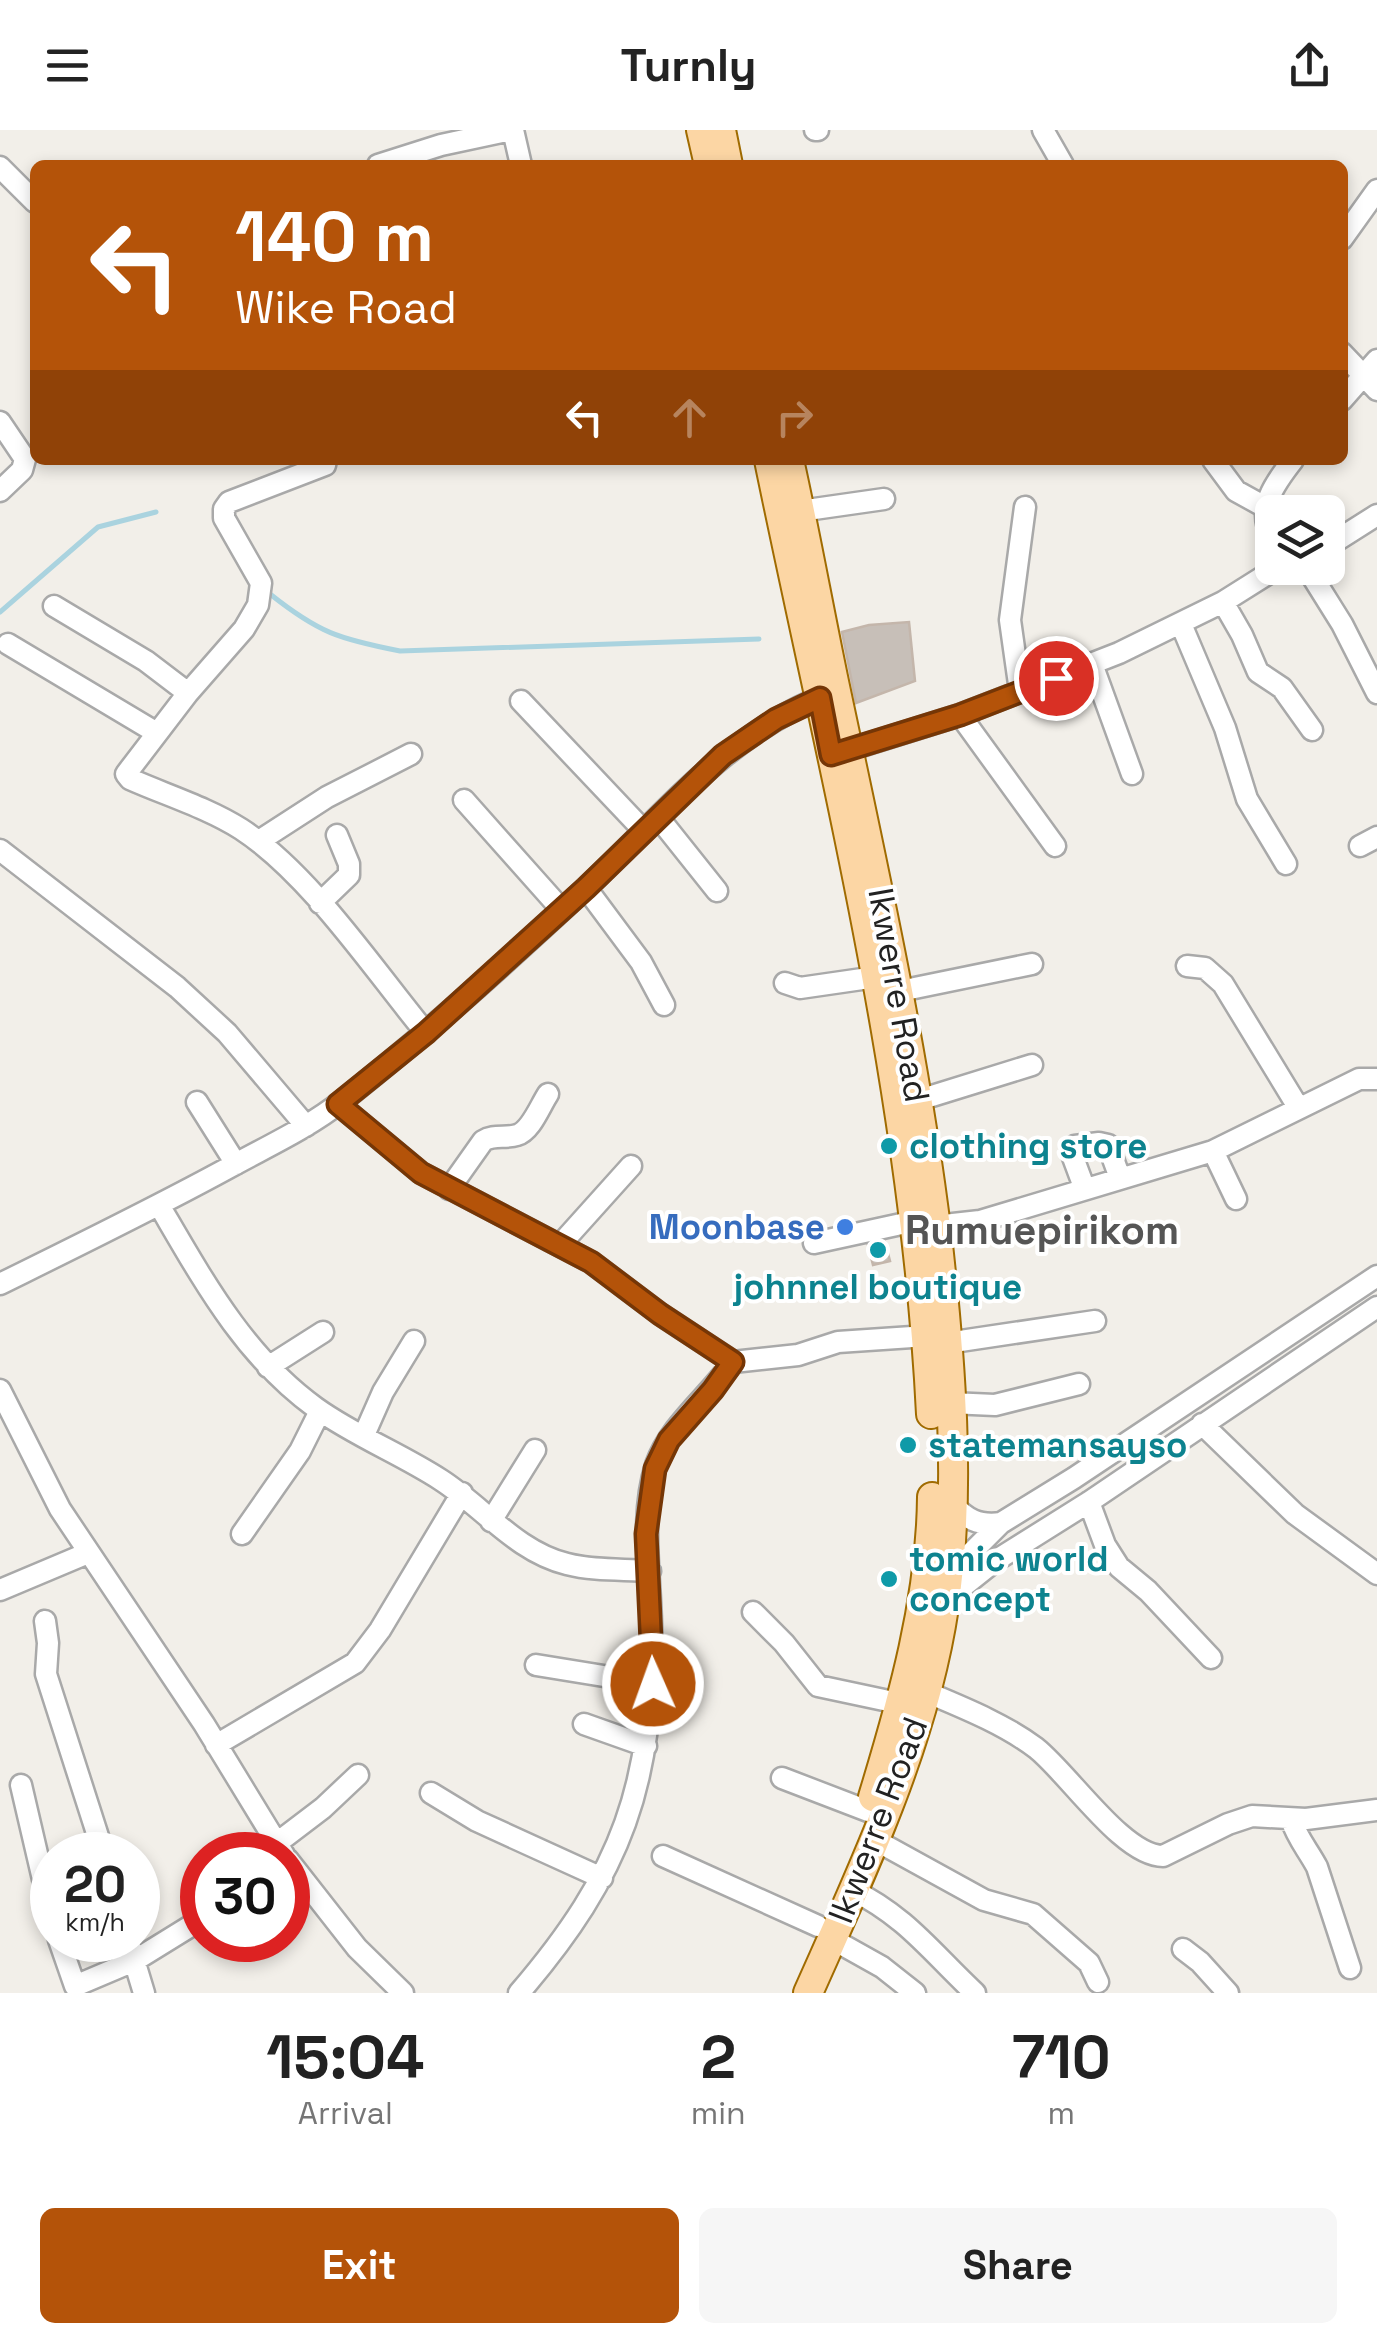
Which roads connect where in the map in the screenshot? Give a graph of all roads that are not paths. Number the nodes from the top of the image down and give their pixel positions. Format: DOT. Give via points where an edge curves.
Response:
graph roads {
  1 [pos="512,130"];
  2 [pos="701,130"];
  3 [pos="721,130"];
  4 [pos="1043,130"];
  5 [pos="393,160"];
  6 [pos="521,160"];
  7 [pos="708,160"];
  8 [pos="727,160"];
  9 [pos="1060,160"];
  10 [pos="0,167"];
  11 [pos="1377,190"];
  12 [pos="30,197"];
  13 [pos="1348,230"];
  14 [pos="1348,357"];
  15 [pos="1372,375"];
  16 [pos="1348,395"];
  17 [pos="0,422"];
  18 [pos="325,465"];
  19 [pos="770,465"];
  20 [pos="791,465"];
  21 [pos="1217,465"];
  22 [pos="1289,465"];
  23 [pos="0,492"];
  24 [pos="1271,495"];
  25 [pos="884,498"];
  26 [pos="1255,501"];
  27 [pos="1025,507"];
  28 [pos="800,511"];
  29 [pos="1377,515"];
  30 [pos="1345,535"];
  31 [pos="1255,582"];
  32 [pos="1317,585"];
  33 [pos="1223,602"];
  34 [pos="54,606"];
  35 [pos="1181,624"];
  36 [pos="8,644"];
  37 [pos="1092,664"];
  38 [pos="1020,691"];
  39 [pos="1377,693"];
  40 [pos="188,694"];
  41 [pos="828,695"];
  42 [pos="521,700"];
  43 [pos="960,715"];
  44 [pos="1312,730"];
  45 [pos="157,733"];
  46 [pos="840,753"];
  47 [pos="411,754"];
  48 [pos="1132,774"];
  49 [pos="464,800"];
  50 [pos="651,824"];
  51 [pos="337,835"];
  52 [pos="258,842"];
  53 [pos="1055,846"];
  54 [pos="0,850"];
  55 [pos="1286,864"];
  56 [pos="586,888"];
  57 [pos="717,891"];
  58 [pos="320,903"];
  59 [pos="561,909"];
  60 [pos="1032,964"];
  61 [pos="1187,966"];
  62 [pos="785,983"];
  63 [pos="888,984"];
  64 [pos="664,1005"];
  65 [pos="426,1033"];
  66 [pos="1032,1065"];
  67 [pos="1377,1078"];
  68 [pos="548,1094"];
  69 [pos="919,1100"];
  70 [pos="197,1102"];
  71 [pos="338,1104"];
  72 [pos="1298,1107"];
  73 [pos="306,1126"];
  74 [pos="1214,1151"];
  75 [pos="236,1164"];
  76 [pos="631,1166"];
  77 [pos="1120,1178"];
  78 [pos="1084,1187"];
  79 [pos="449,1189"];
  80 [pos="1236,1199"];
  81 [pos="159,1206"];
  82 [pos="925,1224"];
  83 [pos="814,1242"];
  84 [pos="560,1245"];
  85 [pos="1377,1276"];
  86 [pos="0,1284"];
  87 [pos="1377,1307"];
  88 [pos="1095,1321"];
  89 [pos="324,1332"];
  90 [pos="937,1339"];
  91 [pos="414,1341"];
  92 [pos="733,1362"];
  93 [pos="268,1368"];
  94 [pos="1080,1384"];
  95 [pos="0,1390"];
  96 [pos="950,1404"];
  97 [pos="320,1411"];
  98 [pos="1202,1424"];
  99 [pos="364,1435"];
  100 [pos="535,1450"];
  101 [pos="462,1494"];
  102 [pos="1089,1502"];
  103 [pos="941,1513"];
  104 [pos="492,1520"];
  105 [pos="1001,1523"];
  106 [pos="242,1534"];
  107 [pos="88,1553"];
  108 [pos="995,1561"];
  109 [pos="946,1565"];
  110 [pos="650,1570"];
  111 [pos="1377,1574"];
  112 [pos="0,1590"];
  113 [pos="945,1602"];
  114 [pos="753,1612"];
  115 [pos="920,1618"];
  116 [pos="45,1621"];
  117 [pos="1211,1658"];
  118 [pos="536,1666"];
  119 [pos="653,1684"];
  120 [pos="926,1692"];
  121 [pos="898,1703"];
  122 [pos="584,1724"];
  123 [pos="216,1745"];
  124 [pos="646,1746"];
  125 [pos="358,1775"];
  126 [pos="782,1778"];
  127 [pos="21,1785"];
  128 [pos="431,1793"];
  129 [pos="1377,1810"];
  130 [pos="868,1811"];
  131 [pos="1291,1819"];
  132 [pos="32,1832"];
  133 [pos="97,1832"];
  134 [pos="270,1832"];
  135 [pos="301,1832"];
  136 [pos="875,1840"];
  137 [pos="663,1856"];
  138 [pos="602,1878"];
  139 [pos="310,1887"];
  140 [pos="852,1890"];
  141 [pos="825,1933"];
  142 [pos="1183,1948"];
  143 [pos="67,1962"];
  144 [pos="132,1962"];
  145 [pos="134,1962"];
  146 [pos="1350,1968"];
  147 [pos="1098,1982"];
  148 [pos="144,1993"];
  149 [pos="403,1993"];
  150 [pos="519,1993"];
  151 [pos="789,1993"];
  152 [pos="808,1993"];
  153 [pos="915,1993"];
  154 [pos="975,1993"];
  155 [pos="1228,1993"];
  1 -- 5 [label="street"];
  1 -- 6 [label="street"];
  2 -- 7 [label="main road"];
  3 -- 8 [label="main road"];
  4 -- 9 [label="street"];
  10 -- 12 [label="street"];
  11 -- 13 [label="street"];
  14 -- 15 [label="street"];
  15 -- 16 [label="street"];
  17 -- 23 [label="street" via="25,459"];
  18 -- 40 [label="street" via="224,509 261,583 258,605"];
  19 -- 41 [label="main road, Ikwerre Road"];
  20 -- 28 [label="main road, Ikwerre Road"];
  21 -- 26 [label="street" via="1236,491"];
  22 -- 24 [label="street"];
  25 -- 28 [label="street"];
  27 -- 38 [label="street" via="1010,620"];
  28 -- 41 [label="main road, Ikwerre Road"];
  29 -- 30 [label="street"];
  31 -- 33 [label="street"];
  32 -- 39 [label="street"];
  33 -- 35 [label="street"];
  33 -- 44 [label="street" via="1258,672 1282,688"];
  34 -- 40 [label="street"];
  35 -- 37 [label="street"];
  35 -- 55 [label="street" via="1247,799"];
  36 -- 45 [label="street"];
  37 -- 38 [label="street"];
  37 -- 48 [label="street"];
  38 -- 43 [label="street"];
  40 -- 45 [label="street"];
  41 -- 46 [label="main road, Ikwerre Road"];
  41 -- 50 [label="street" via="723,755"];
  42 -- 50 [label="street"];
  43 -- 46 [label="street"];
  43 -- 53 [label="street"];
  45 -- 52 [label="street" via="127,777"];
  46 -- 63 [label="main road, Ikwerre Road"];
  47 -- 52 [label="street"];
  49 -- 59 [label="street"];
  50 -- 56 [label="street"];
  50 -- 57 [label="street"];
  51 -- 58 [label="street" via="350,875"];
  52 -- 58 [label="street"];
  54 -- 73 [label="street" via="178,988 227,1033"];
  56 -- 59 [label="street"];
  56 -- 64 [label="street"];
  58 -- 65 [label="street"];
  59 -- 65 [label="street"];
  60 -- 63 [label="street"];
  61 -- 72 [label="street" via="1205,968 1223,984"];
  62 -- 63 [label="street"];
  63 -- 69 [label="main road, Ikwerre Road"];
  63 -- 82 [label="main road, Ikwerre Road" via="896,1080"];
  65 -- 71 [label="street"];
  66 -- 69 [label="street"];
  67 -- 72 [label="street" via="1359,1078"];
  68 -- 79 [label="street" via="524,1131 483,1141"];
  69 -- 82 [label="main road, Ikwerre Road"];
  70 -- 75 [label="street"];
  71 -- 73 [label="street"];
  71 -- 79 [label="street"];
  72 -- 74 [label="street"];
  73 -- 75 [label="street"];
  74 -- 77 [label="street"];
  74 -- 80 [label="street"];
  75 -- 81 [label="street"];
  76 -- 84 [label="street"];
  77 -- 78 [label="street"];
  77 -- 78 [label="street" via="1108,1146 1075,1146 1072,1160"];
  78 -- 82 [label="street" via="980,1221"];
  79 -- 84 [label="street"];
  81 -- 86 [label="street"];
  81 -- 93 [label="street" via="217,1303"];
  82 -- 83 [label="street"];
  82 -- 90 [label="main road, Ikwerre Road"];
  84 -- 92 [label="street"];
  85 -- 105 [label="street"];
  87 -- 98 [label="street"];
  88 -- 90 [label="street"];
  89 -- 93 [label="street"];
  90 -- 92 [label="street" via="838,1342 798,1355"];
  90 -- 96 [label="main road, Ikwerre Road"];
  90 -- 103 [label="main road, Ikwerre Road" via="932,1431"];
  91 -- 99 [label="street"];
  92 -- 110 [label="street" via="660,1455 646,1534"];
  93 -- 97 [label="street"];
  94 -- 96 [label="street" via="995,1405"];
  95 -- 107 [label="street"];
  96 -- 103 [label="main road, Ikwerre Road"];
  97 -- 99 [label="street"];
  97 -- 106 [label="street" via="300,1452"];
  98 -- 102 [label="street"];
  98 -- 111 [label="street" via="1295,1514"];
  99 -- 101 [label="street"];
  100 -- 104 [label="street"];
  101 -- 104 [label="street"];
  101 -- 123 [label="street" via="355,1663"];
  102 -- 108 [label="street"];
  102 -- 117 [label="street" via="1119,1567"];
  103 -- 105 [label="street"];
  103 -- 109 [label="main road, Ikwerre Road"];
  104 -- 110 [label="street" via="563,1563"];
  105 -- 109 [label="street"];
  107 -- 112 [label="street"];
  107 -- 123 [label="street"];
  108 -- 109 [label="street"];
  108 -- 113 [label="street"];
  109 -- 113 [label="main road, Ikwerre Road"];
  109 -- 115 [label="main road, Ikwerre Road"];
  110 -- 119 [label="street"];
  113 -- 115 [label="street"];
  113 -- 120 [label="main road, Ikwerre Road"];
  114 -- 121 [label="street" via="818,1686"];
  115 -- 121 [label="main road, Ikwerre Road"];
  116 -- 133 [label="street" via="46,1674"];
  118 -- 119 [label="street"];
  119 -- 124 [label="street"];
  120 -- 131 [label="street" via="1036,1748 1153,1856 1252,1816"];
  120 -- 136 [label="main road, Ikwerre Road"];
  121 -- 130 [label="main road, Ikwerre Road"];
  122 -- 124 [label="street"];
  123 -- 134 [label="street"];
  124 -- 138 [label="street" via="621,1842"];
  125 -- 135 [label="street"];
  126 -- 130 [label="street"];
  127 -- 132 [label="street"];
  128 -- 138 [label="street"];
  129 -- 131 [label="street"];
  130 -- 141 [label="main road, Ikwerre Road"];
  131 -- 146 [label="street" via="1317,1868"];
  136 -- 140 [label="main road, Ikwerre Road"];
  136 -- 147 [label="street" via="984,1900 1033,1914 1089,1963"];
  137 -- 141 [label="street"];
  138 -- 150 [label="street"];
  139 -- 149 [label="street"];
  140 -- 141 [label="main road, Ikwerre Road"];
  140 -- 154 [label="street" via="903,1920"];
  141 -- 151 [label="main road, Ikwerre Road"];
  141 -- 152 [label="main road, Ikwerre Road"];
  141 -- 153 [label="street"];
  142 -- 155 [label="street"];
  143 -- 144 [label="street" via="75,1986"];
  145 -- 148 [label="street"];
}
